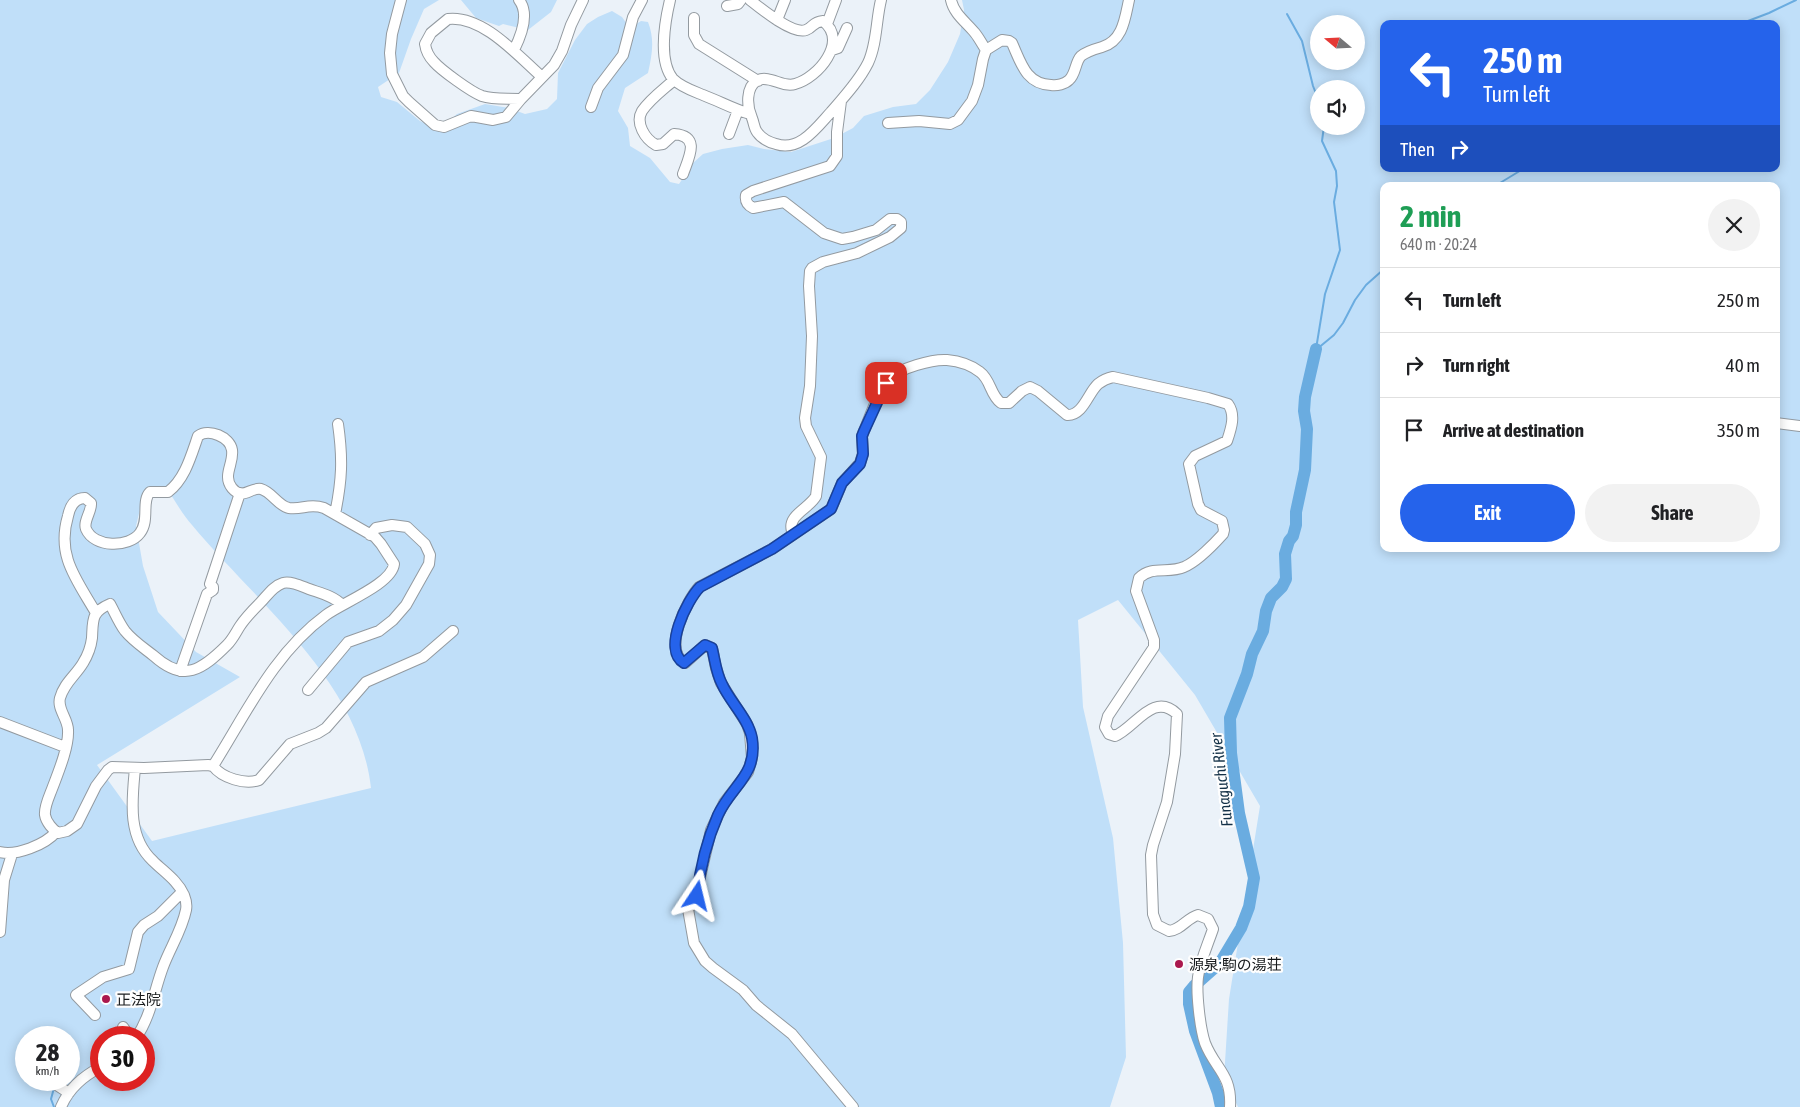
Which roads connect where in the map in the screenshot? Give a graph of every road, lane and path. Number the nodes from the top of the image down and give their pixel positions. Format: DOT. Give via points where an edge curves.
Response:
graph roads {
  1 [pos="400,0"];
  2 [pos="519,0"];
  3 [pos="583,0"];
  4 [pos="642,0"];
  5 [pos="670,0"];
  6 [pos="741,0"];
  7 [pos="750,0"];
  8 [pos="785,0"];
  9 [pos="836,0"];
  10 [pos="882,0"];
  11 [pos="952,0"];
  12 [pos="1130,0"];
  13 [pos="727,6"];
  14 [pos="694,18"];
  15 [pos="777,20"];
  16 [pos="826,24"];
  17 [pos="847,28"];
  18 [pos="514,50"];
  19 [pos="832,50"];
  20 [pos="986,50"];
  21 [pos="542,77"];
  22 [pos="674,80"];
  23 [pos="758,80"];
  24 [pos="521,98"];
  25 [pos="841,101"];
  26 [pos="591,107"];
  27 [pos="738,110"];
  28 [pos="750,114"];
  29 [pos="888,124"];
  30 [pos="729,134"];
  31 [pos="683,174"];
  32 [pos="338,424"];
  33 [pos="1780,424"];
  34 [pos="1800,426"];
  35 [pos="240,493"];
  36 [pos="335,514"];
  37 [pos="796,533"];
  38 [pos="370,535"];
  39 [pos="342,605"];
  40 [pos="96,613"];
  41 [pos="453,631"];
  42 [pos="180,672"];
  43 [pos="308,690"];
  44 [pos="0,722"];
  45 [pos="65,747"];
  46 [pos="213,766"];
  47 [pos="135,768"];
  48 [pos="56,832"];
  49 [pos="0,852"];
  50 [pos="12,854"];
  51 [pos="182,892"];
  52 [pos="0,932"];
  53 [pos="95,1015"];
  54 [pos="143,1026"];
  55 [pos="90,1073"];
  56 [pos="66,1091"];
  57 [pos="69,1093"];
  58 [pos="61,1107"];
  59 [pos="853,1107"];
  60 [pos="1230,1107"];
  1 -- 24 [label="street" via="392,34 390,66 403,96 430,121 444,127 471,116 500,119 511,112"];
  2 -- 18 [label="street" via="524,6 524,20"];
  3 -- 21 [label="street" via="558,59"];
  4 -- 26 [label="street" via="633,17 623,55 598,88"];
  5 -- 22 [label="street" via="664,43 668,68"];
  6 -- 13 [label="street"];
  7 -- 15 [label="street"];
  8 -- 15 [label="street"];
  9 -- 16 [label="street"];
  10 -- 25 [label="street" via="868,62"];
  11 -- 20 [label="street" via="960,17"];
  12 -- 20 [label="street" via="1118,37 1110,45 1082,55 1065,83 1050,85 1033,80 1009,41 1002,40"];
  14 -- 23 [label="street" via="694,35 699,44"];
  15 -- 16 [label="street" via="803,31 815,22"];
  16 -- 19 [label="street" via="833,34"];
  17 -- 19 [label="street" via="838,48"];
  18 -- 21 [label="street"];
  18 -- 24 [label="street" via="476,25 453,18 438,26 425,44 434,63 475,93 489,98"];
  19 -- 23 [label="street" via="804,81 791,85"];
  20 -- 29 [label="street" via="972,101 958,120 950,124 919,121"];
  21 -- 24 [label="street"];
  22 -- 27 [label="street"];
  22 -- 31 [label="street" via="642,111 640,122 642,130 656,145 663,144 674,134 690,141 692,146"];
  23 -- 28 [label="street" via="748,99"];
  25 -- 28 [label="street" via="816,129 788,146 762,137"];
  25 -- 37 [label="street" via="836,156 830,166 746,195 747,203 753,208 784,202 824,233 842,239 876,230 890,219 897,219 902,225 890,237 858,252 824,262 810,272 812,336 805,418 820,450 821,464 816,496 791,524"];
  27 -- 28 [label="street"];
  27 -- 30 [label="street"];
  32 -- 36 [label="street" via="342,475"];
  33 -- 34 [label="street"];
  35 -- 36 [label="street" via="262,489 288,508 316,505"];
  35 -- 40 [label="street" via="228,480 231,447 212,432 198,436 175,486 168,492 148,493 145,523 134,538 111,545 90,535 85,524 92,509 91,503 85,498 74,502 64,526 65,555"];
  35 -- 42 [label="street"];
  36 -- 38 [label="street"];
  37 -- 59 [label="street" via="700,587 694,593 676,635 681,662 687,662 705,645 712,648 721,683 747,724 752,753 748,772 731,793 712,830 696,899 688,912 694,943 705,961 792,1034"];
  37 -- 60 [label="street" via="831,509 842,483 860,464 862,436 886,383 896,374 915,366 939,360 957,362 985,376 1001,403 1009,403 1030,387 1067,415 1080,410 1097,385 1113,377 1228,404 1233,417 1227,441 1195,456 1190,464 1198,504 1201,510 1222,521 1223,534 1183,568 1150,571 1139,578 1136,591 1154,647 1108,716 1105,727 1109,734 1115,736 1153,708 1163,707 1177,714 1176,745 1167,802 1152,845 1153,914 1157,925 1169,931 1198,915 1208,919 1213,929 1198,976 1198,998 1205,1043 1226,1077"];
  38 -- 39 [label="street" via="391,558 394,569 377,584"];
  38 -- 43 [label="street" via="376,528 392,524 407,527 425,544 430,555 429,564 394,620 379,631 348,642"];
  39 -- 42 [label="street" via="323,594 283,583 250,613 222,650 192,671"];
  39 -- 46 [label="street" via="306,631 272,669"];
  40 -- 42 [label="street" via="110,604 135,641 161,663"];
  40 -- 45 [label="street" via="89,650 83,664 64,686 61,697 60,707 68,731"];
  41 -- 46 [label="street" via="423,657 366,682 326,728 290,744 259,780 253,782 224,776"];
  44 -- 45 [label="street"];
  45 -- 48 [label="street" via="45,813"];
  46 -- 47 [label="street"];
  47 -- 48 [label="street" via="112,767 108,770 88,799 77,824 61,834"];
  47 -- 51 [label="street" via="133,814 136,833 149,857"];
  48 -- 50 [label="street" via="44,843"];
  49 -- 50 [label="street"];
  50 -- 52 [label="street" via="4,880"];
  51 -- 53 [label="street" via="138,932 129,969 104,978 76,994"];
  51 -- 54 [label="street" via="186,903 183,921 162,969 150,1014"];
  55 -- 57 [label="street" via="80,1079"];
  56 -- 57 [label="street"];
  57 -- 58 [label="street"];
}
